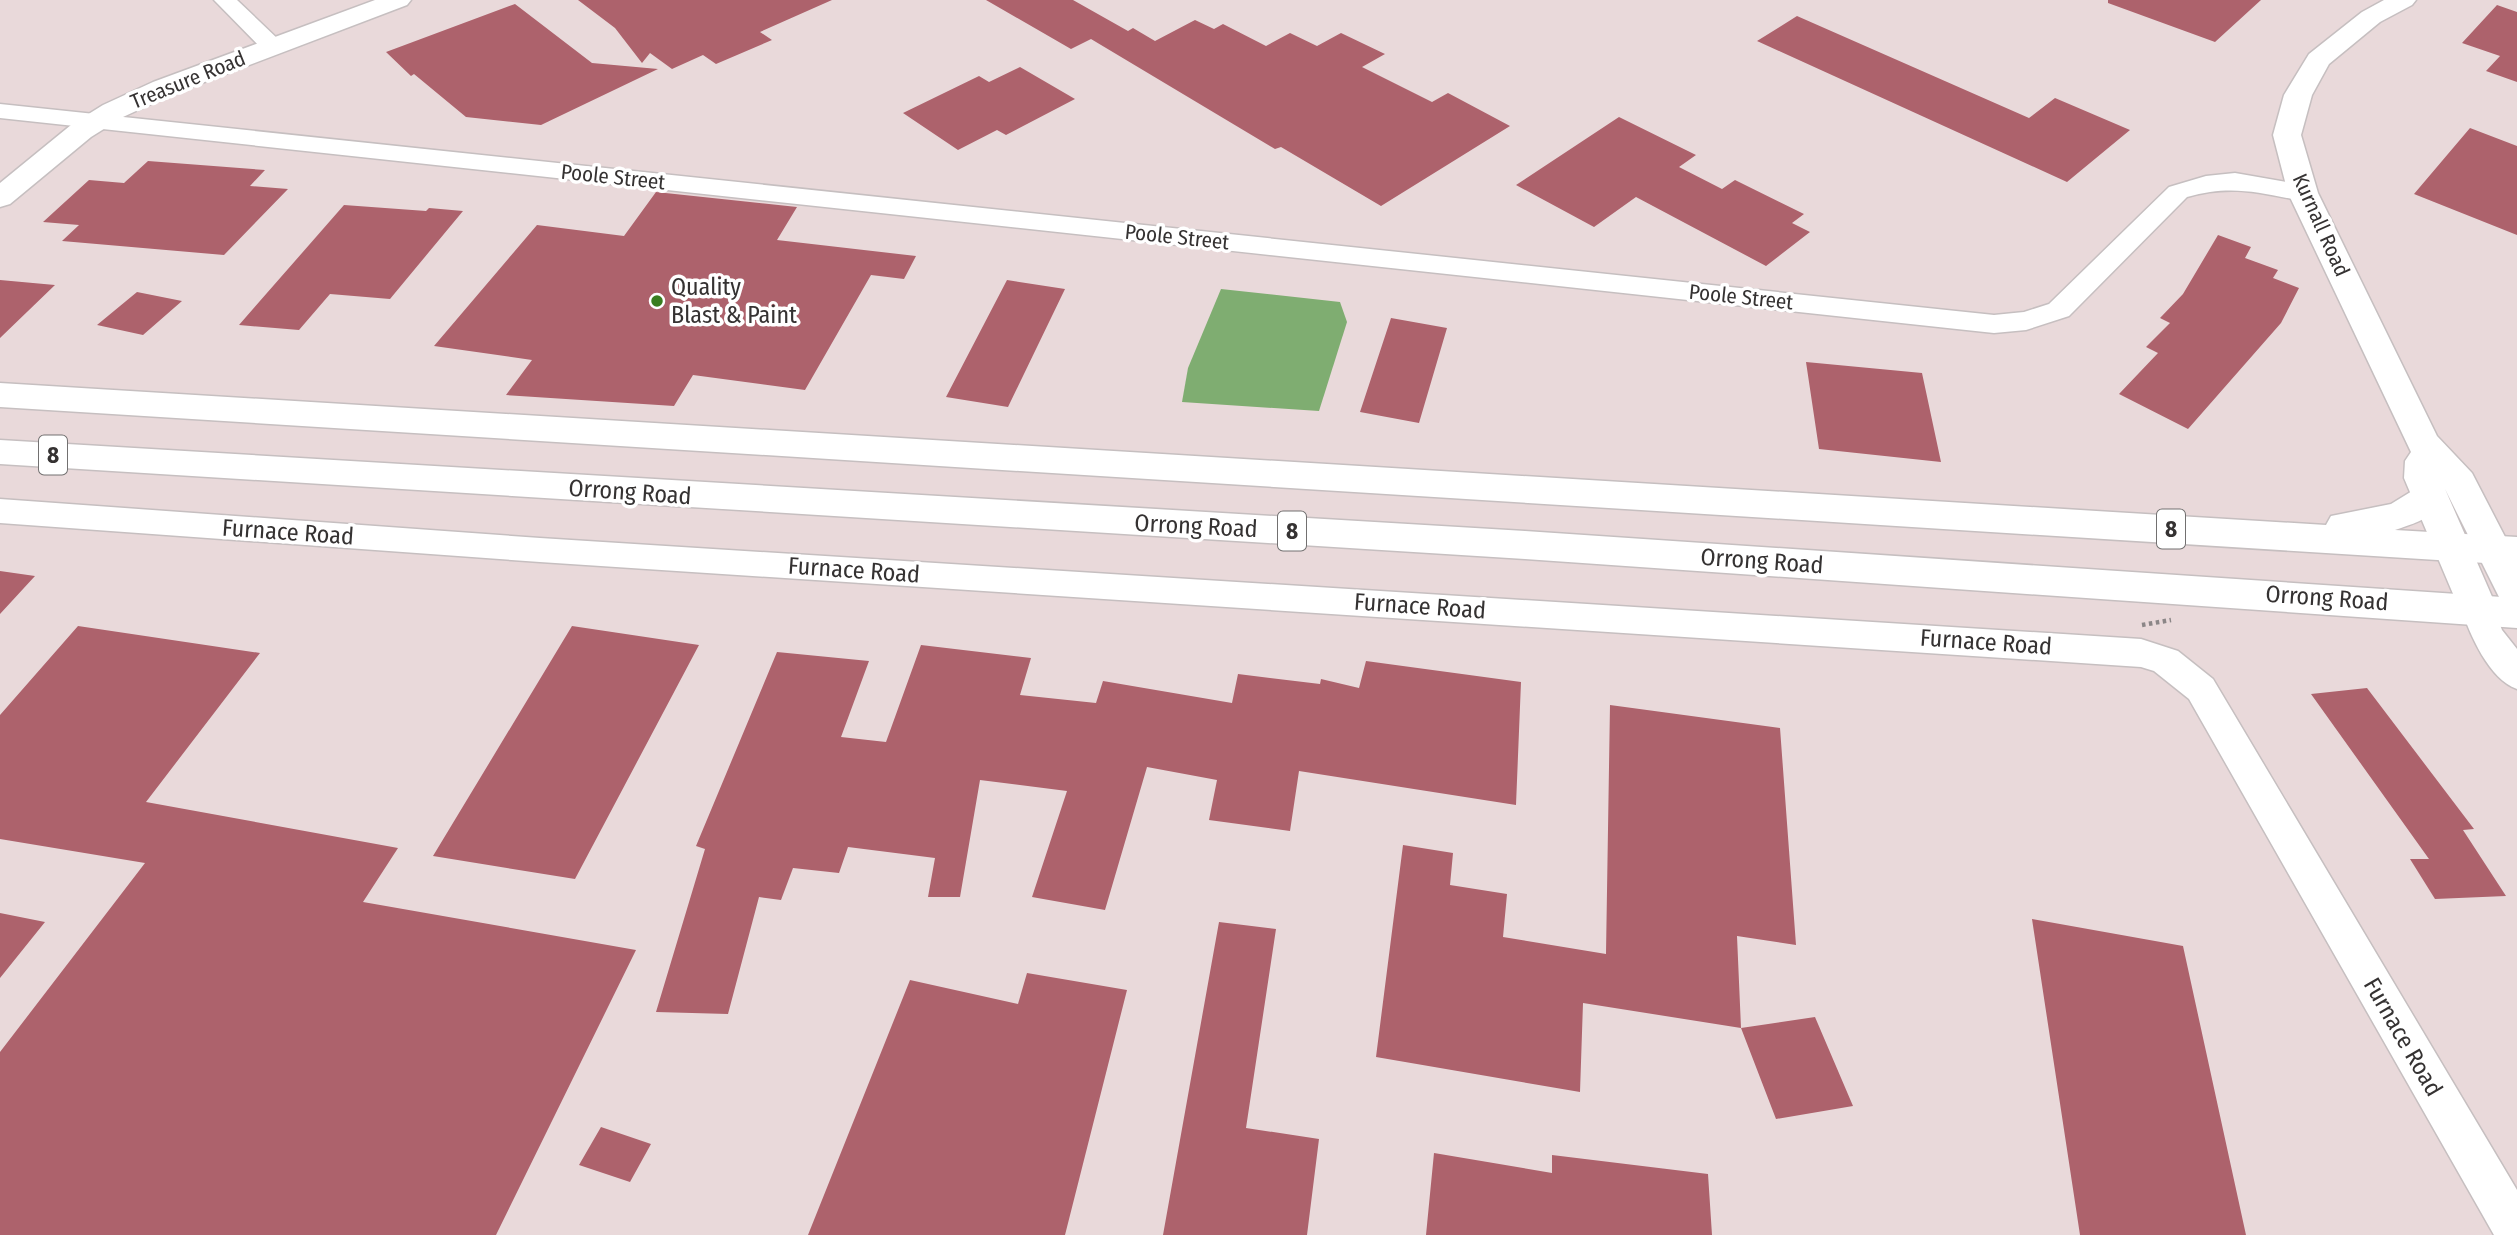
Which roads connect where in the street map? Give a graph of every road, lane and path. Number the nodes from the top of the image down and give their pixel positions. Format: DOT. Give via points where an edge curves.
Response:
graph roads {
  1 [pos="225,0"];
  2 [pos="398,0"];
  3 [pos="2403,0"];
  4 [pos="272,46"];
  5 [pos="0,111"];
  6 [pos="94,121"];
  7 [pos="2303,192"];
  8 [pos="0,198"];
  9 [pos="0,396"];
  10 [pos="2423,443"];
  11 [pos="0,452"];
  12 [pos="2430,497"];
  13 [pos="0,511"];
  14 [pos="2309,537"];
  15 [pos="2452,546"];
  16 [pos="2505,550"];
  17 [pos="2517,597"];
  18 [pos="2478,608"];
  19 [pos="2517,613"];
  20 [pos="2517,675"];
  21 [pos="2517,1232"];
  1 -- 4 [label="street"];
  2 -- 4 [label="main road, Treasure Road"];
  3 -- 7 [label="main road, Kurnall Road" via="2371,17 2318,60 2298,95 2287,135"];
  4 -- 6 [label="main road, Treasure Road" via="163,88"];
  5 -- 6 [label="street, Poole Street"];
  6 -- 7 [label="street, Poole Street" via="1994,324 2026,321 2059,310 2178,192 2235,181"];
  6 -- 8 [label="main road, Treasure Road"];
  7 -- 10 [label="main road, Kurnall Road"];
  9 -- 14 [label="main road, 8"];
  10 -- 12 [label="main road, Kurnall Road" via="2422,478"];
  10 -- 16 [label="main road, Kurnall Road" via="2459,482"];
  11 -- 18 [label="main road, Orrong Road / 8"];
  12 -- 14 [label="main road" via="2422,506 2402,514"];
  12 -- 15 [label="main road, Kurnall Road"];
  13 -- 21 [label="street, Furnace Road" via="2141,653 2166,661 2201,689"];
  14 -- 15 [label="main road, 8"];
  15 -- 16 [label="main road, 8"];
  15 -- 18 [label="main road, Kurnall Road"];
  16 -- 17 [label="main road, Kurnall Road"];
  18 -- 19 [label="main road, Orrong Road / 8"];
  18 -- 20 [label="street, Kurnall Road" via="2487,635"];
}
